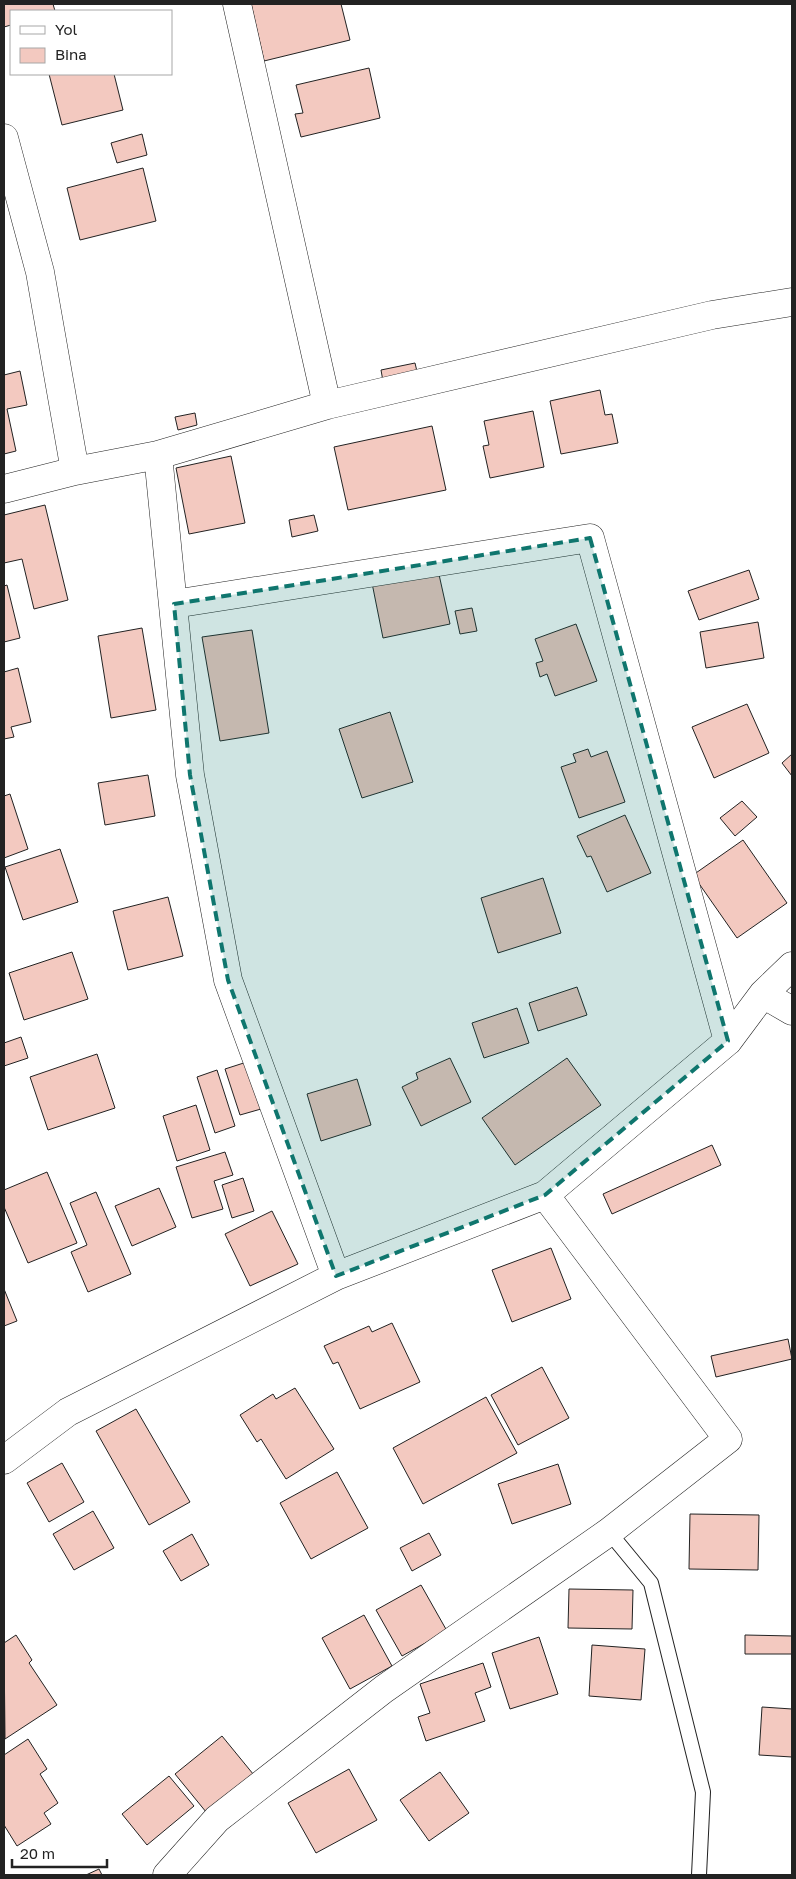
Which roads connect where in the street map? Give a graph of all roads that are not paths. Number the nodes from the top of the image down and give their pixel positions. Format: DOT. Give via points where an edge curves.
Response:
graph roads {
  1 [pos="237,4"];
  2 [pos="4,138"];
  3 [pos="792,302"];
  4 [pos="327,405"];
  5 [pos="158,455"];
  6 [pos="75,471"];
  7 [pos="4,489"];
  8 [pos="174,604"];
  9 [pos="792,966"];
  10 [pos="763,994"];
  11 [pos="792,1011"];
  12 [pos="728,1041"];
  13 [pos="545,1195"];
  14 [pos="336,1276"];
  15 [pos="4,1460"];
  16 [pos="609,1532"];
  17 [pos="167,1875"];
  18 [pos="699,1875"];
  1 -- 4 [label="street"];
  2 -- 6 [label="street" via="40,272"];
  3 -- 4 [label="street" via="712,315"];
  4 -- 5 [label="street"];
  5 -- 6 [label="street"];
  5 -- 8 [label="street"];
  6 -- 7 [label="street"];
  8 -- 12 [label="street" via="590,538"];
  8 -- 14 [label="street" via="190,775 228,980"];
  9 -- 10 [label="street"];
  10 -- 11 [label="street"];
  10 -- 12 [label="street"];
  12 -- 13 [label="street"];
  13 -- 14 [label="street"];
  13 -- 16 [label="street" via="728,1439"];
  14 -- 15 [label="street" via="68,1412"];
  16 -- 17 [label="street" via="384,1690 217,1818"];
  16 -- 18 [label="lane" via="650,1584 653,1593 703,1792"];
}
